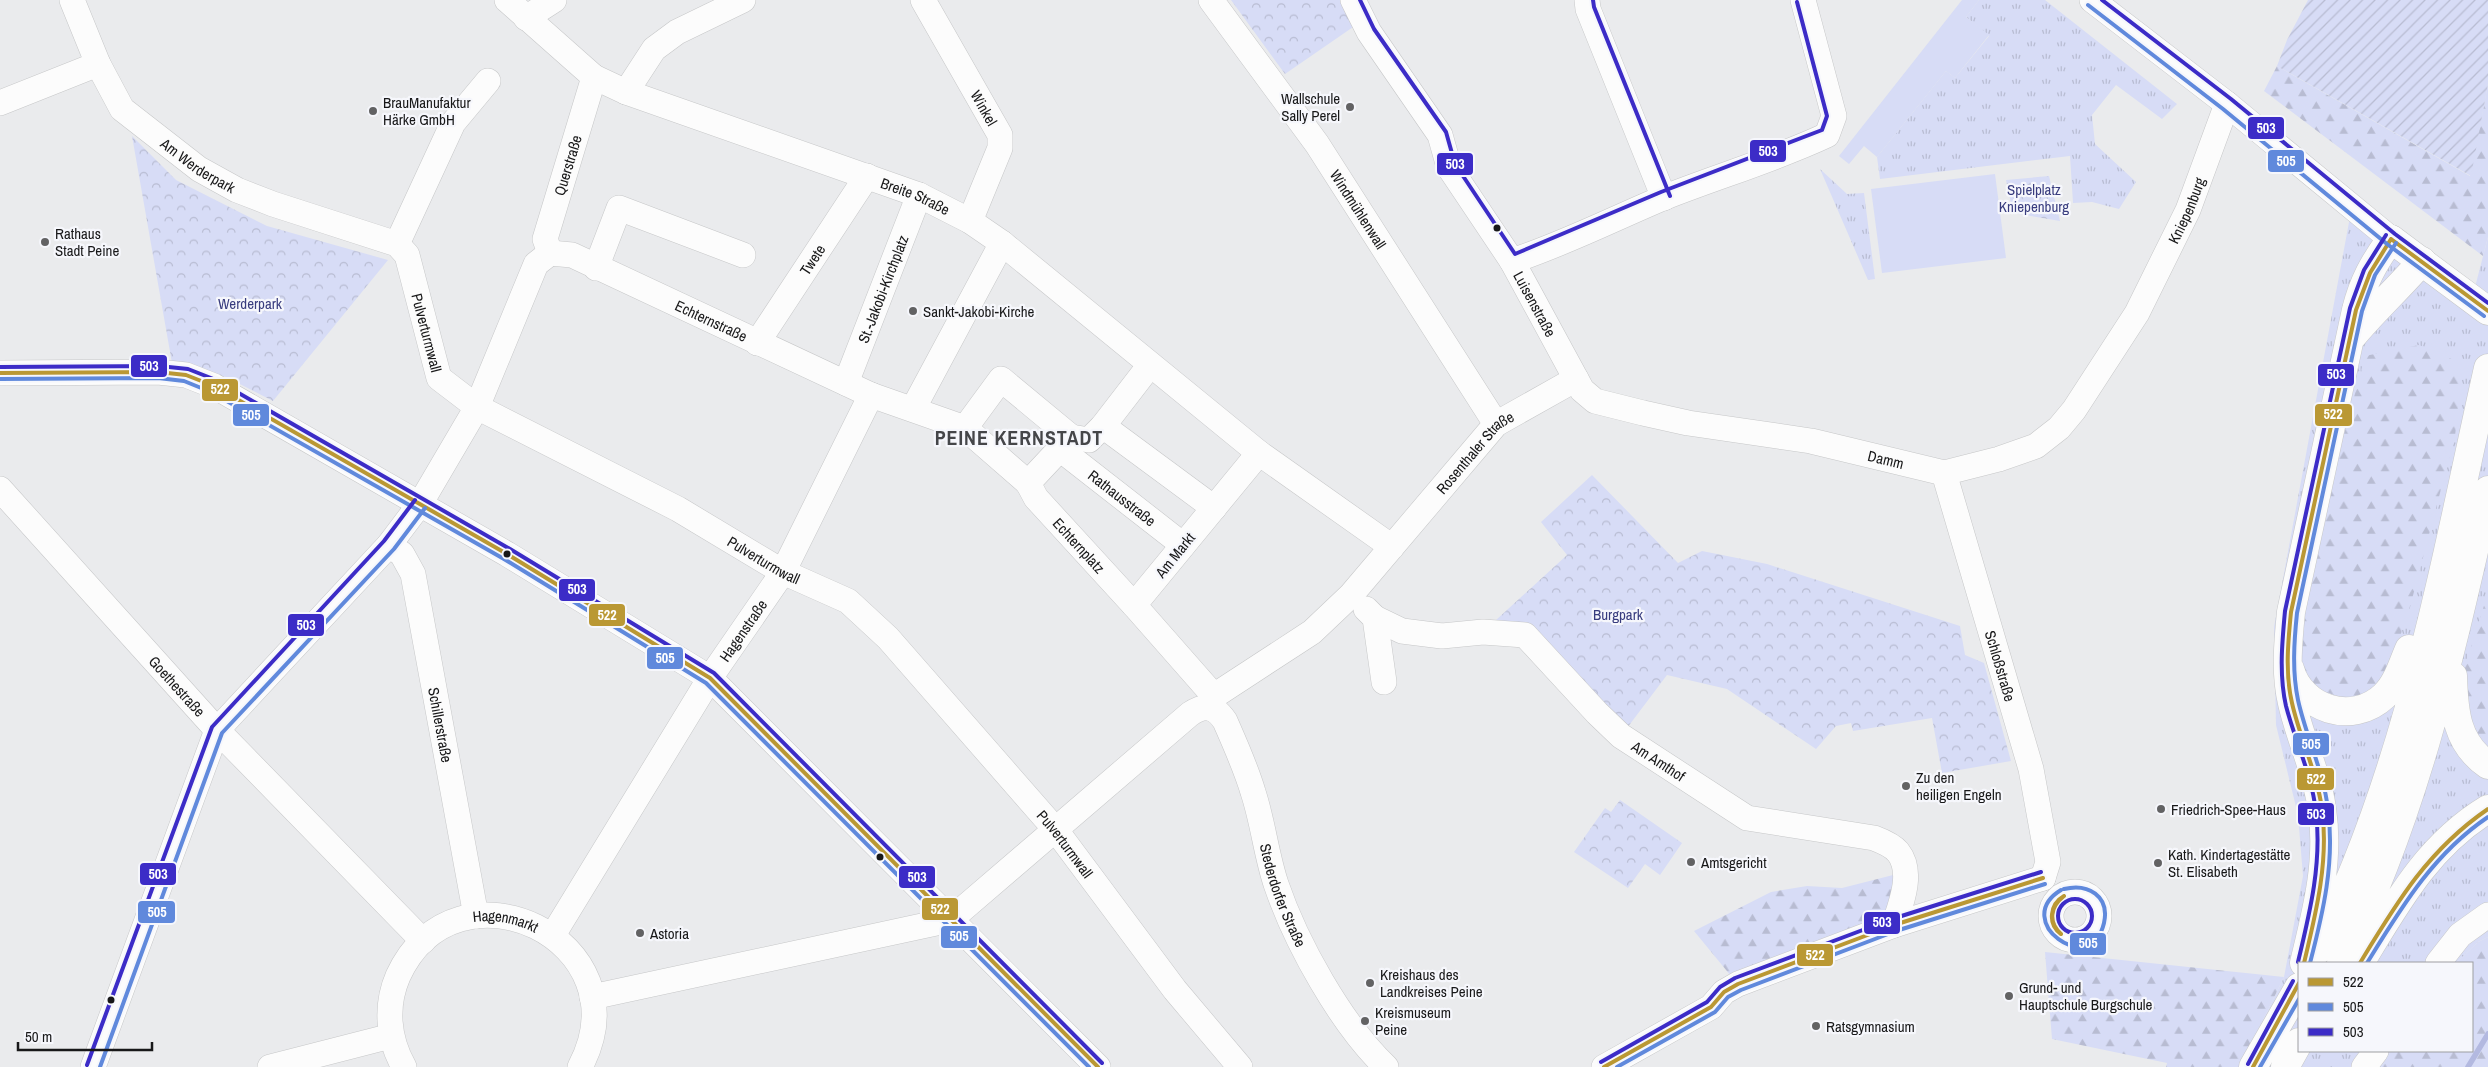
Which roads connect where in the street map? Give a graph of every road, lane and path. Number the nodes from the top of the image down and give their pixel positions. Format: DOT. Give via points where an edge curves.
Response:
graph roads {
  1 [pos="72,0"];
  2 [pos="507,0"];
  3 [pos="554,0"];
  4 [pos="743,0"];
  5 [pos="924,0"];
  6 [pos="1211,0"];
  7 [pos="1353,0"];
  8 [pos="1587,0"];
  9 [pos="1803,0"];
  10 [pos="2092,0"];
  11 [pos="526,18"];
  12 [pos="98,64"];
  13 [pos="594,76"];
  14 [pos="488,81"];
  15 [pos="626,92"];
  16 [pos="0,103"];
  17 [pos="2227,104"];
  18 [pos="867,176"];
  19 [pos="919,195"];
  20 [pos="1664,198"];
  21 [pos="970,221"];
  22 [pos="2392,239"];
  23 [pos="1002,243"];
  24 [pos="397,244"];
  25 [pos="550,254"];
  26 [pos="743,256"];
  27 [pos="1512,261"];
  28 [pos="2422,262"];
  29 [pos="596,268"];
  30 [pos="2488,311"];
  31 [pos="2137,313"];
  32 [pos="2351,338"];
  33 [pos="756,343"];
  34 [pos="1150,365"];
  35 [pos="2488,368"];
  36 [pos="0,373"];
  37 [pos="1576,379"];
  38 [pos="846,382"];
  39 [pos="871,395"];
  40 [pos="477,407"];
  41 [pos="913,409"];
  42 [pos="1496,424"];
  43 [pos="1104,426"];
  44 [pos="965,428"];
  45 [pos="1066,443"];
  46 [pos="1260,453"];
  47 [pos="1944,473"];
  48 [pos="1028,484"];
  49 [pos="0,489"];
  50 [pos="2488,490"];
  51 [pos="420,504"];
  52 [pos="1214,508"];
  53 [pos="389,544"];
  54 [pos="1183,545"];
  55 [pos="1392,547"];
  56 [pos="783,572"];
  57 [pos="1351,595"];
  58 [pos="1134,605"];
  59 [pos="2434,607"];
  60 [pos="1375,618"];
  61 [pos="2453,644"];
  62 [pos="2288,659"];
  63 [pos="710,678"];
  64 [pos="1384,682"];
  65 [pos="217,730"];
  66 [pos="2488,765"];
  67 [pos="2488,809"];
  68 [pos="1055,828"];
  69 [pos="2046,870"];
  70 [pos="2059,899"];
  71 [pos="2488,914"];
  72 [pos="476,916"];
  73 [pos="950,920"];
  74 [pos="1894,925"];
  75 [pos="553,935"];
  76 [pos="423,941"];
  77 [pos="2304,962"];
  78 [pos="2312,962"];
  79 [pos="2341,962"];
  80 [pos="2361,962"];
  81 [pos="2439,962"];
  82 [pos="2298,988"];
  83 [pos="592,997"];
  84 [pos="391,1036"];
  85 [pos="2298,1044"];
  86 [pos="2375,1052"];
  87 [pos="92,1067"];
  88 [pos="270,1067"];
  89 [pos="404,1067"];
  90 [pos="580,1067"];
  91 [pos="1098,1067"];
  92 [pos="1240,1067"];
  93 [pos="1386,1067"];
  94 [pos="1604,1067"];
  95 [pos="2253,1067"];
  96 [pos="2284,1067"];
  97 [pos="2364,1067"];
  1 -- 12 [label="street, Am Werderpark"];
  2 -- 11 [label="street, Breite Straße"];
  3 -- 11 [label="street"];
  4 -- 15 [label="street" via="677,32 654,49"];
  5 -- 21 [label="street, Winkel" via="1000,135 1000,148"];
  6 -- 42 [label="street, Windmühlenwall" via="1316,144"];
  7 -- 27 [label="street, Luisenstraße" via="1369,32 1440,135 1449,167"];
  8 -- 20 [label="street"];
  9 -- 20 [label="street" via="1834,116 1827,135 1796,150"];
  10 -- 17 [label="street"];
  11 -- 13 [label="street, Breite Straße"];
  12 -- 16 [label="street"];
  12 -- 24 [label="street, Am Werderpark" via="122,109 199,169 237,190 273,204"];
  13 -- 15 [label="street, Breite Straße"];
  13 -- 25 [label="street, Querstraße" via="545,239"];
  14 -- 24 [label="street" via="453,123"];
  15 -- 18 [label="street, Breite Straße"];
  17 -- 22 [label="street"];
  17 -- 31 [label="street, Kniepenburg" via="2188,210"];
  18 -- 19 [label="street, Breite Straße"];
  18 -- 33 [label="street, Twete"];
  19 -- 21 [label="street, Breite Straße"];
  19 -- 38 [label="street, St.-Jakobi-Kirchplatz"];
  20 -- 27 [label="street" via="1548,250"];
  21 -- 23 [label="street, Breite Straße"];
  22 -- 28 [label="main road"];
  22 -- 32 [label="main road" via="2374,262 2363,285"];
  23 -- 34 [label="street, Breite Straße"];
  23 -- 41 [label="street"];
  24 -- 40 [label="street, Pulverturmwall" via="407,255 439,378"];
  25 -- 29 [label="street, Echternstraße" via="572,256"];
  25 -- 40 [label="street" via="536,264"];
  26 -- 29 [label="street" via="619,208"];
  27 -- 37 [label="street, Luisenstraße"];
  28 -- 30 [label="main road"];
  28 -- 32 [label="main road"];
  29 -- 33 [label="street, Echternstraße"];
  31 -- 47 [label="street, Damm" via="2085,395 2059,428 2036,446"];
  32 -- 62 [label="main road" via="2291,612"];
  33 -- 38 [label="street, Echternstraße"];
  34 -- 43 [label="street"];
  34 -- 46 [label="street, Breite Straße"];
  35 -- 59 [label="main road"];
  36 -- 51 [label="street" via="158,372 186,375 214,386 269,416"];
  37 -- 42 [label="street, Rosenthaler Straße"];
  37 -- 47 [label="street, Damm" via="1582,390 1596,401 1688,423 1811,441"];
  38 -- 39 [label="street, Echternstraße"];
  39 -- 41 [label="street, Echternplatz"];
  39 -- 56 [label="street, Hagenstraße"];
  40 -- 51 [label="street"];
  40 -- 56 [label="street, Pulverturmwall" via="678,509"];
  41 -- 44 [label="street, Echternplatz"];
  42 -- 55 [label="street, Rosenthaler Straße"];
  43 -- 45 [label="street" via="1089,440"];
  43 -- 52 [label="street"];
  44 -- 45 [label="street" via="1001,379"];
  44 -- 48 [label="street, Echternplatz"];
  45 -- 48 [label="street"];
  45 -- 54 [label="street, Rathausstraße"];
  46 -- 52 [label="street, Am Markt"];
  46 -- 55 [label="street"];
  47 -- 69 [label="street, Schloßstraße" via="2031,769"];
  48 -- 58 [label="street, Echternplatz" via="1036,498"];
  49 -- 65 [label="street, Goethestraße"];
  50 -- 61 [label="main road"];
  51 -- 53 [label="street"];
  51 -- 63 [label="street"];
  52 -- 54 [label="street, Am Markt"];
  53 -- 65 [label="street"];
  53 -- 72 [label="street, Schillerstraße" via="402,554 413,574"];
  54 -- 58 [label="street, Am Markt"];
  55 -- 57 [label="street"];
  56 -- 63 [label="street, Hagenstraße"];
  56 -- 68 [label="street, Pulverturmwall" via="848,602 881,632"];
  57 -- 58 [label="street" via="1312,632 1214,696"];
  57 -- 60 [label="street, Am Amthof"];
  59 -- 62 [label="main road" via="2418,626 2391,688 2382,698 2361,710 2336,711 2312,701 2296,683"];
  59 -- 78 [label="main road" via="2382,793 2335,917"];
  60 -- 64 [label="street"];
  60 -- 74 [label="street, Am Amthof" via="1402,631 1442,636 1483,632 1525,635 1621,736 1747,818 1874,838 1888,844 1898,851 1906,878"];
  61 -- 66 [label="main road" via="2457,725 2471,750"];
  61 -- 79 [label="main road" via="2409,798 2386,862"];
  62 -- 77 [label="main road" via="2292,702 2315,772 2324,831 2322,879"];
  63 -- 73 [label="street"];
  63 -- 75 [label="street, Hagenstraße"];
  65 -- 76 [label="street, Goethestraße"];
  65 -- 87 [label="street"];
  67 -- 80 [label="main road" via="2456,832 2424,863 2410,880"];
  68 -- 73 [label="street"];
  68 -- 92 [label="street, Pulverturmwall" via="1175,990"];
  68 -- 93 [label="street, Stederdorfer Straße" via="1190,714 1199,708 1211,707 1220,713 1253,791 1276,883 1291,920 1327,990 1366,1047"];
  69 -- 70 [label="street"];
  69 -- 74 [label="street"];
  71 -- 81 [label="street" via="2460,935"];
  72 -- 75 [label="street, Hagenmarkt" via="516,918"];
  72 -- 76 [label="street, Hagenmarkt" via="448,925"];
  73 -- 83 [label="street"];
  73 -- 91 [label="street"];
  74 -- 94 [label="street" via="1738,984 1724,992 1711,1007"];
  75 -- 83 [label="street, Hagenmarkt" via="578,962"];
  76 -- 84 [label="street, Hagenmarkt" via="403,966 395,983"];
  82 -- 95 [label="main road"];
  83 -- 90 [label="street, Hagenmarkt" via="592,1036"];
  84 -- 88 [label="street"];
  84 -- 89 [label="street, Hagenmarkt"];
  85 -- 96 [label="main road"];
  86 -- 97 [label="street"];
}
